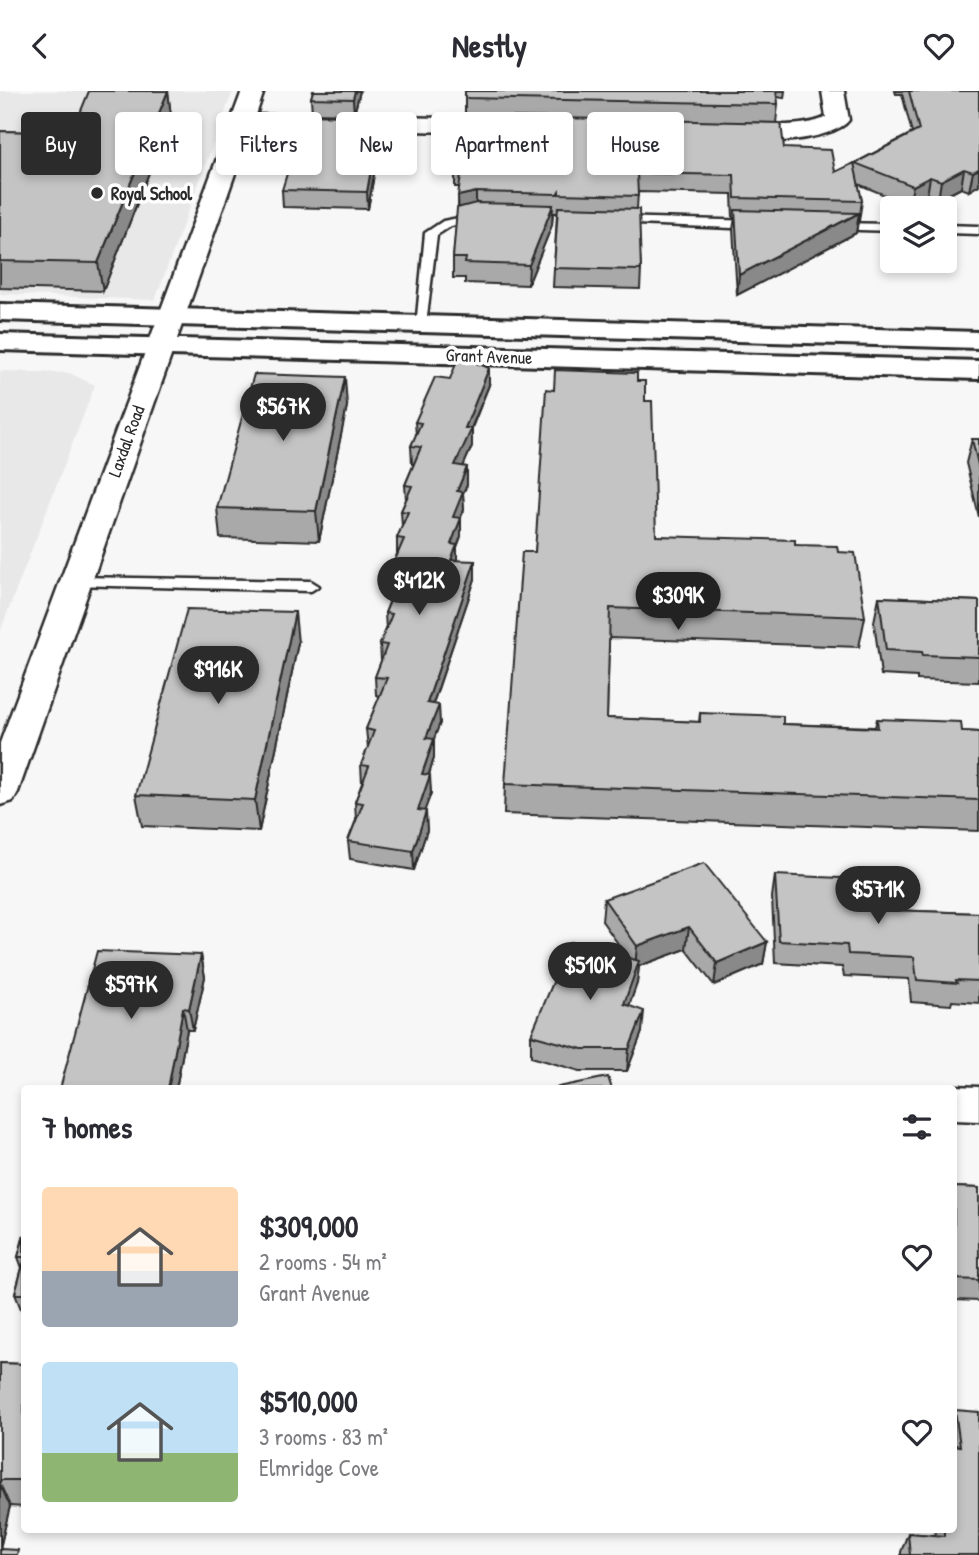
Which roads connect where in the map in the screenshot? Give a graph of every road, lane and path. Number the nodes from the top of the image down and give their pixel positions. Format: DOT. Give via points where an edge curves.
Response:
graph roads {
  1 [pos="253,91"];
  2 [pos="833,91"];
  3 [pos="245,112"];
  4 [pos="322,123"];
  5 [pos="431,125"];
  6 [pos="716,131"];
  7 [pos="223,175"];
  8 [pos="489,218"];
  9 [pos="601,221"];
  10 [pos="767,225"];
  11 [pos="823,226"];
  12 [pos="880,228"];
  13 [pos="957,229"];
  14 [pos="979,230"];
  15 [pos="0,312"];
  16 [pos="173,318"];
  17 [pos="420,324"];
  18 [pos="722,333"];
  19 [pos="979,340"];
  20 [pos="0,342"];
  21 [pos="163,347"];
  22 [pos="719,363"];
  23 [pos="979,370"];
  24 [pos="76,582"];
  25 [pos="311,586"];
  26 [pos="0,792"];
  27 [pos="957,1103"];
  28 [pos="979,1104"];
  1 -- 3 [label="street, Laxdal Road"];
  2 -- 6 [label="street" via="838,120 813,133"];
  4 -- 5 [label="street"];
  7 -- 16 [label="street, Laxdal Road"];
  8 -- 17 [label="lane" via="447,223 431,233"];
  9 -- 10 [label="lane"];
  11 -- 12 [label="lane"];
  13 -- 14 [label="lane"];
  15 -- 16 [label="main road, Grant Avenue"];
  16 -- 17 [label="main road, Grant Avenue"];
  16 -- 21 [label="street, Laxdal Road"];
  17 -- 18 [label="main road, Grant Avenue"];
  18 -- 19 [label="main road, Grant Avenue"];
  18 -- 22 [label="main road"];
  20 -- 21 [label="main road, Grant Avenue"];
  21 -- 22 [label="main road, Grant Avenue"];
  21 -- 24 [label="street, Laxdal Road"];
  22 -- 23 [label="main road, Grant Avenue"];
  24 -- 25 [label="lane"];
  24 -- 26 [label="street, Laxdal Road"];
  27 -- 28 [label="street"];
}
